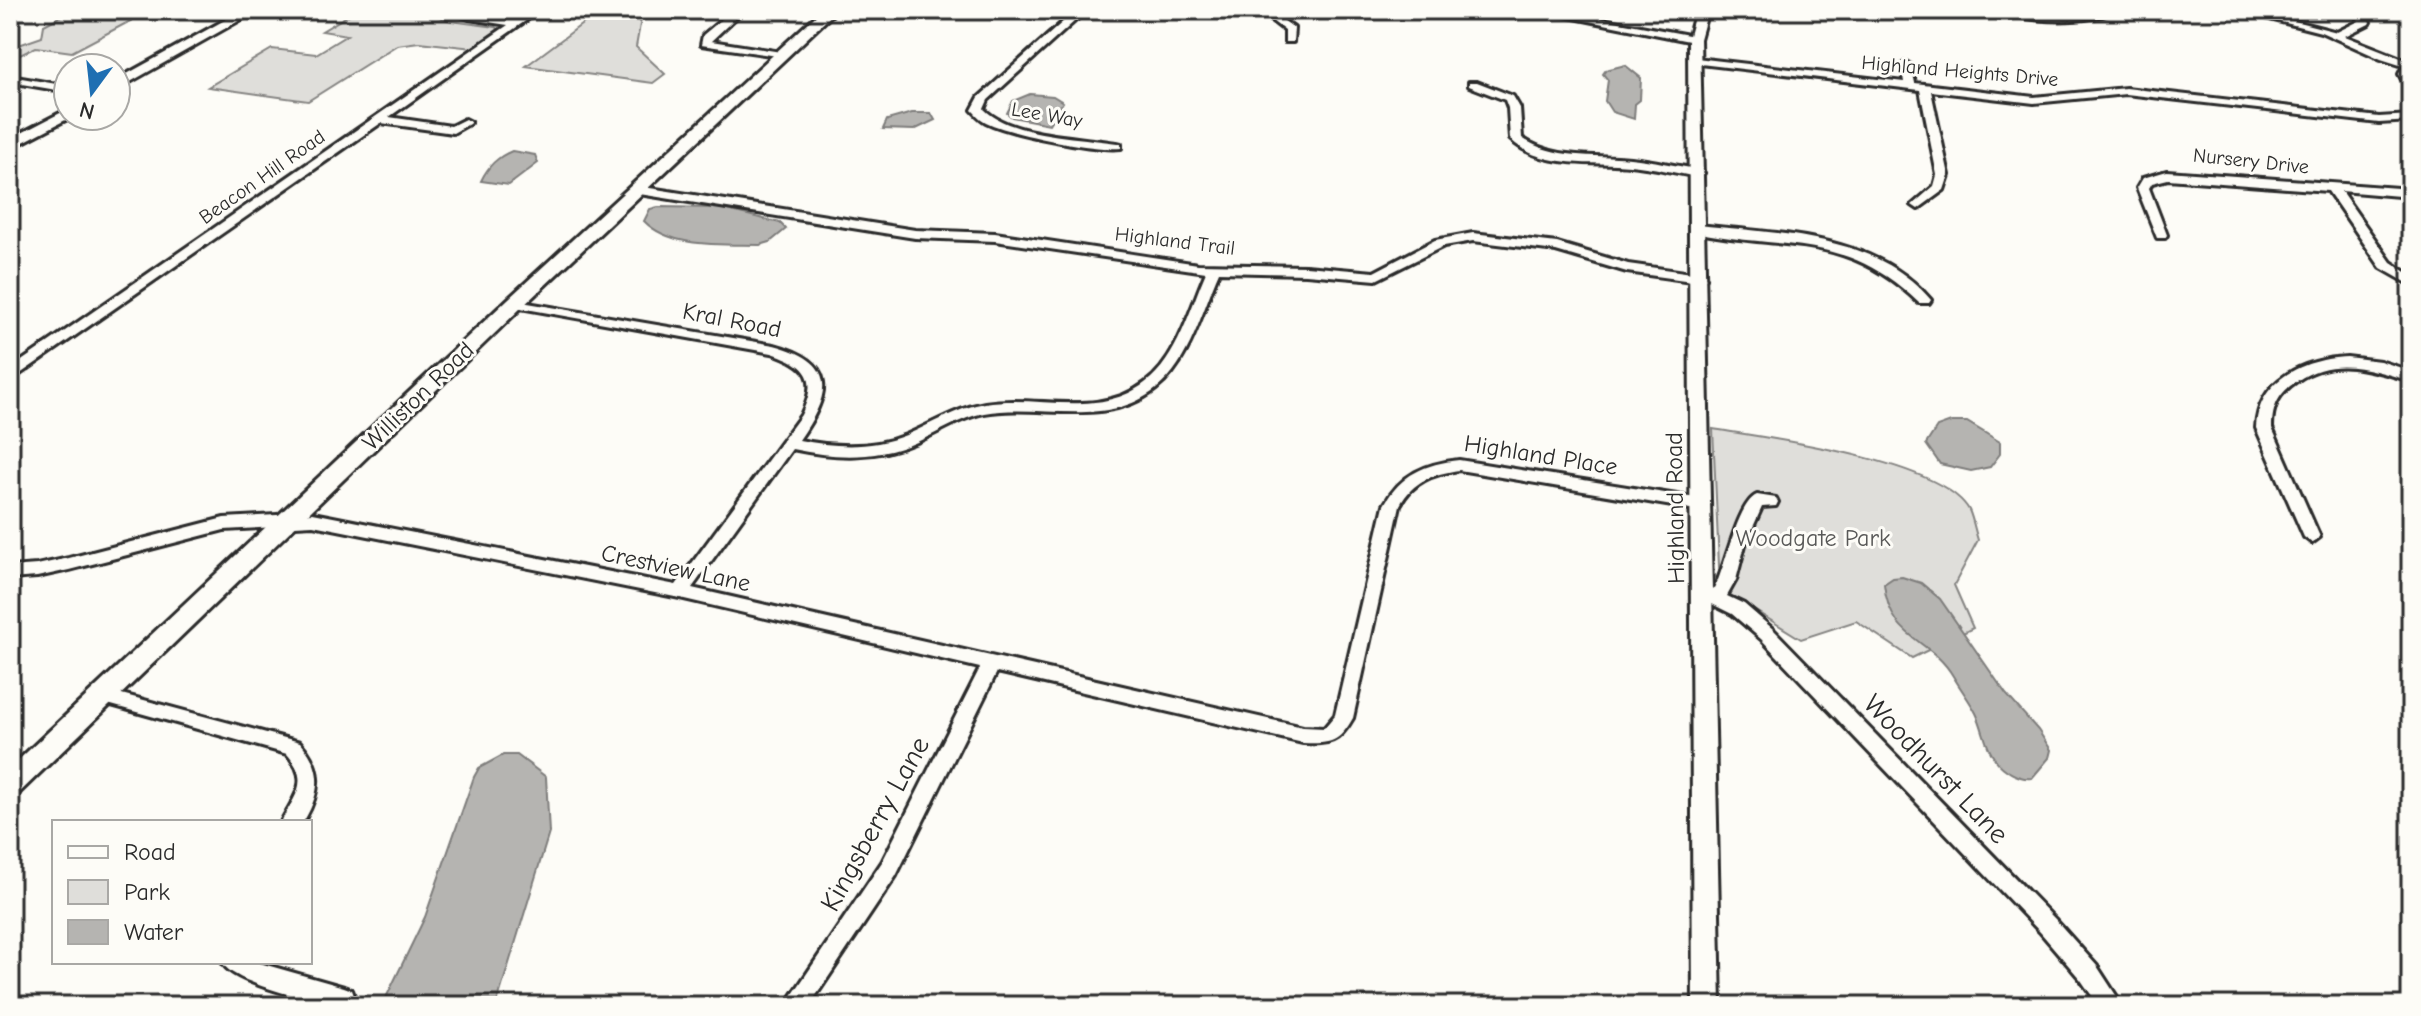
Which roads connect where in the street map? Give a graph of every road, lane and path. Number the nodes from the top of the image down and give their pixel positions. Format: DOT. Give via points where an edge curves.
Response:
graph roads {
  1 [pos="252,10"];
  2 [pos="449,10"];
  3 [pos="536,10"];
  4 [pos="830,10"];
  5 [pos="1082,10"];
  6 [pos="1263,10"];
  7 [pos="1539,10"];
  8 [pos="1702,10"];
  9 [pos="2004,10"];
  10 [pos="2114,10"];
  11 [pos="2239,10"];
  12 [pos="2359,10"];
  13 [pos="738,11"];
  14 [pos="517,23"];
  15 [pos="2338,35"];
  16 [pos="1694,39"];
  17 [pos="1289,40"];
  18 [pos="781,55"];
  19 [pos="1696,61"];
  20 [pos="1906,65"];
  21 [pos="2410,65"];
  22 [pos="132,77"];
  23 [pos="10,79"];
  24 [pos="1473,84"];
  25 [pos="52,86"];
  26 [pos="1910,86"];
  27 [pos="1925,87"];
  28 [pos="2411,87"];
  29 [pos="2411,118"];
  30 [pos="379,119"];
  31 [pos="52,122"];
  32 [pos="465,122"];
  33 [pos="10,145"];
  34 [pos="1117,146"];
  35 [pos="1698,173"];
  36 [pos="637,190"];
  37 [pos="2334,190"];
  38 [pos="2411,193"];
  39 [pos="1918,205"];
  40 [pos="1699,229"];
  41 [pos="2161,235"];
  42 [pos="1214,269"];
  43 [pos="1699,278"];
  44 [pos="2411,281"];
  45 [pos="1924,300"];
  46 [pos="515,303"];
  47 [pos="10,376"];
  48 [pos="2411,376"];
  49 [pos="788,443"];
  50 [pos="1770,502"];
  51 [pos="1702,505"];
  52 [pos="288,520"];
  53 [pos="2312,537"];
  54 [pos="10,573"];
  55 [pos="680,592"];
  56 [pos="1710,595"];
  57 [pos="992,663"];
  58 [pos="103,696"];
  59 [pos="1328,736"];
  60 [pos="10,785"];
  61 [pos="292,820"];
  62 [pos="236,964"];
  63 [pos="344,998"];
  64 [pos="796,1006"];
  65 [pos="1707,1006"];
  66 [pos="2112,1006"];
  1 -- 22 [label="street"];
  2 -- 14 [label="street"];
  3 -- 14 [label="street, Beacon Hill Road"];
  4 -- 18 [label="main road, Williston Road"];
  5 -- 34 [label="street, Lee Way" via="983,99 978,110 1006,127"];
  6 -- 17 [label="street" via="1290,30"];
  7 -- 16 [label="street"];
  8 -- 16 [label="street, Highland Road"];
  9 -- 10 [label="street" via="2047,19"];
  11 -- 15 [label="street"];
  12 -- 15 [label="street" via="2365,22"];
  13 -- 18 [label="street" via="705,43"];
  14 -- 30 [label="street, Beacon Hill Road"];
  15 -- 21 [label="street"];
  16 -- 19 [label="street, Highland Road"];
  18 -- 36 [label="main road, Williston Road"];
  19 -- 26 [label="street, Highland Heights Drive"];
  19 -- 35 [label="street, Highland Road"];
  20 -- 26 [label="street"];
  21 -- 28 [label="street" via="2404,74"];
  23 -- 25 [label="street"];
  24 -- 35 [label="street" via="1509,98 1517,141 1546,155"];
  26 -- 27 [label="street, Highland Heights Drive"];
  27 -- 29 [label="street, Highland Heights Drive" via="2051,100 2126,91 2379,120"];
  27 -- 39 [label="street" via="1943,175 1940,187"];
  30 -- 32 [label="street" via="453,130"];
  30 -- 47 [label="street, Beacon Hill Road"];
  31 -- 33 [label="street"];
  35 -- 40 [label="street, Highland Road"];
  36 -- 42 [label="street, Highland Trail" via="915,234 995,237"];
  36 -- 46 [label="main road, Williston Road"];
  37 -- 38 [label="street, Nursery Drive"];
  37 -- 41 [label="street, Nursery Drive" via="2181,174 2155,178 2143,188"];
  37 -- 44 [label="street" via="2386,265"];
  40 -- 43 [label="street, Highland Road"];
  40 -- 45 [label="street" via="1858,255 1898,274"];
  42 -- 43 [label="street, Highland Trail" via="1376,276 1440,243 1473,237 1557,247 1627,268"];
  42 -- 49 [label="street" via="1171,361 1151,387 1133,396 1068,411 983,409 899,443 860,452"];
  43 -- 51 [label="street, Highland Road"];
  46 -- 49 [label="street, Kral Road" via="792,354 806,363 819,387 808,416"];
  46 -- 52 [label="main road, Williston Road"];
  48 -- 53 [label="street" via="2339,361 2304,366 2275,391 2264,409 2264,428"];
  49 -- 55 [label="street, Kral Road"];
  50 -- 56 [label="street" via="1757,501 1728,580"];
  51 -- 56 [label="street, Highland Road"];
  51 -- 59 [label="street, Highland Place" via="1459,465 1422,472 1407,481 1392,505 1344,718"];
  52 -- 54 [label="street, Crestview Lane" via="224,524 37,571"];
  52 -- 55 [label="street, Crestview Lane" via="313,519"];
  52 -- 58 [label="main road, Williston Road"];
  55 -- 57 [label="street, Crestview Lane"];
  56 -- 65 [label="street, Highland Road"];
  56 -- 66 [label="street, Woodhurst Lane" via="1738,609 1767,634 2048,926"];
  57 -- 59 [label="street, Crestview Lane" via="1303,735"];
  57 -- 64 [label="street, Kingsberry Lane" via="889,869"];
  58 -- 60 [label="main road, Williston Road"];
  58 -- 61 [label="street" via="293,748 305,759 310,774 308,792"];
  62 -- 63 [label="street"];
}
